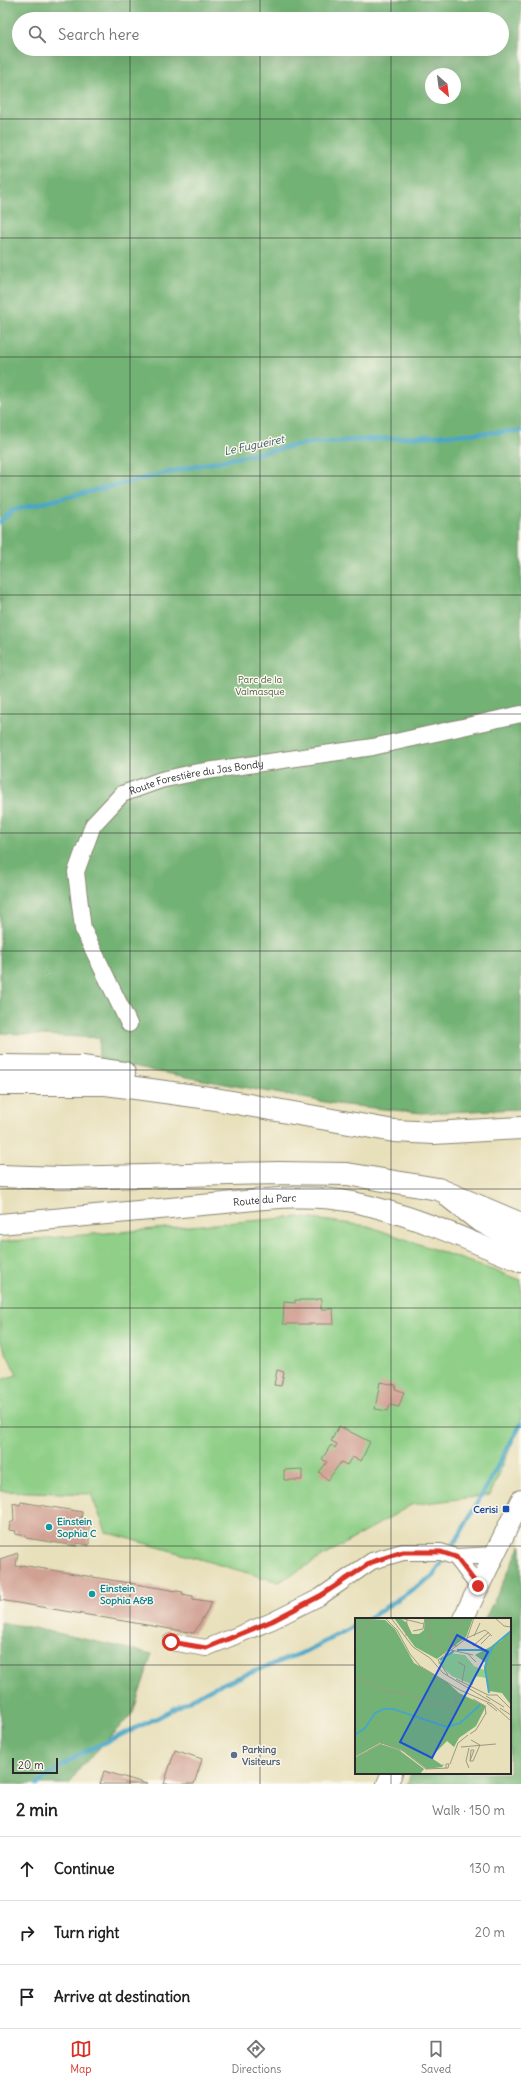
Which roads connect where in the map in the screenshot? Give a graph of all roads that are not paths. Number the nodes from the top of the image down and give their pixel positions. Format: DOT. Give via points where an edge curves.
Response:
graph roads {
  1 [pos="521,714"];
  2 [pos="129,1024"];
  3 [pos="0,1066"];
  4 [pos="0,1084"];
  5 [pos="244,1105"];
  6 [pos="521,1128"];
  7 [pos="0,1176"];
  8 [pos="61,1178"];
  9 [pos="0,1187"];
  10 [pos="438,1189"];
  11 [pos="0,1224"];
  12 [pos="521,1224"];
  13 [pos="521,1244"];
  14 [pos="521,1262"];
  15 [pos="521,1500"];
  16 [pos="449,1555"];
  17 [pos="494,1555"];
  18 [pos="478,1586"];
  19 [pos="463,1618"];
  20 [pos="171,1642"];
  21 [pos="392,1774"];
  22 [pos="387,1784"];
  1 -- 2 [label="street, Route Forestière du Jas Bondy" via="373,747 193,773 161,780 122,794 93,825 76,872 83,929"];
  3 -- 5 [label="main road" via="82,1067 151,1076 214,1091"];
  4 -- 5 [label="main road" via="106,1084"];
  5 -- 6 [label="main road" via="394,1131 434,1133"];
  7 -- 8 [label="main road"];
  8 -- 9 [label="main road"];
  8 -- 10 [label="main road" via="347,1174"];
  10 -- 12 [label="main road"];
  10 -- 13 [label="street" via="477,1220"];
  11 -- 14 [label="street, Route du Parc" via="231,1202 320,1198 352,1202 433,1225"];
  15 -- 17 [label="street"];
  16 -- 17 [label="street"];
  16 -- 18 [label="street"];
  16 -- 20 [label="street" via="403,1552 372,1562 320,1596 272,1621 206,1648"];
  17 -- 18 [label="street"];
  18 -- 19 [label="street"];
  21 -- 22 [label="street"];
}
